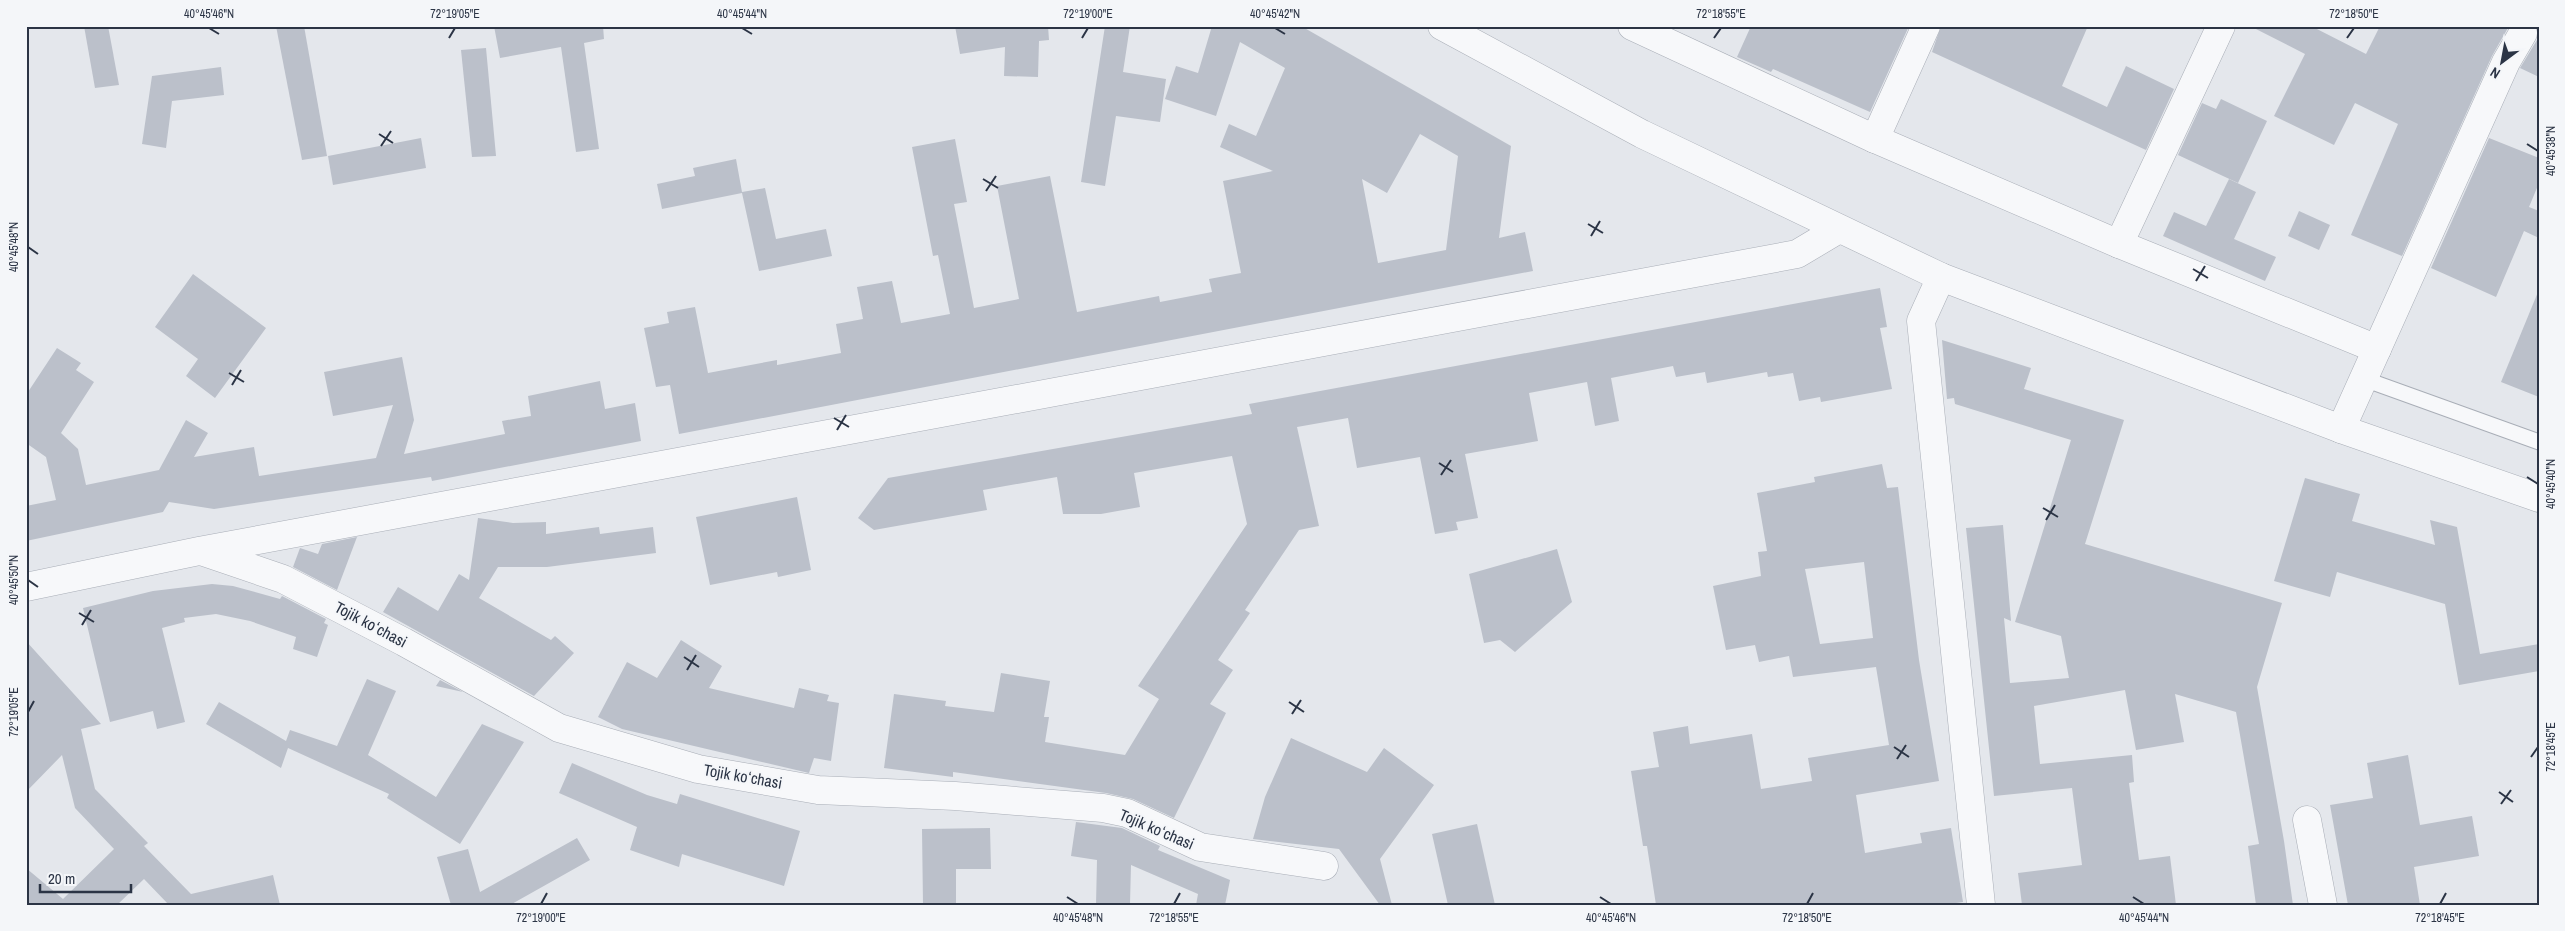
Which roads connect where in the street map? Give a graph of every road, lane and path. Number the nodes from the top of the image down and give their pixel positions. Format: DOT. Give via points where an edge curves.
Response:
graph roads {
  1 [pos="1442,26"];
  2 [pos="1632,26"];
  3 [pos="1926,26"];
  4 [pos="2221,26"];
  5 [pos="2524,33"];
  6 [pos="1475,34"];
  7 [pos="1875,139"];
  8 [pos="1839,229"];
  9 [pos="2119,244"];
  10 [pos="1941,277"];
  11 [pos="2377,349"];
  12 [pos="2364,379"];
  13 [pos="2341,429"];
  14 [pos="2539,442"];
  15 [pos="2539,498"];
  16 [pos="199,551"];
  17 [pos="26,587"];
  18 [pos="2307,820"];
  19 [pos="1324,866"];
  20 [pos="1981,905"];
  21 [pos="2322,905"];
  1 -- 6 [label="street"];
  2 -- 7 [label="street"];
  3 -- 7 [label="street"];
  4 -- 9 [label="street"];
  5 -- 11 [label="street" via="2506,62"];
  6 -- 8 [label="street" via="1642,134"];
  7 -- 9 [label="street"];
  8 -- 10 [label="street"];
  8 -- 16 [label="street" via="1797,254"];
  9 -- 11 [label="street"];
  10 -- 13 [label="street"];
  10 -- 20 [label="street" via="1921,321"];
  11 -- 12 [label="street"];
  12 -- 13 [label="street"];
  12 -- 14 [label="lane"];
  13 -- 15 [label="street"];
  16 -- 17 [label="street"];
  16 -- 19 [label="street, Tojik koʻchasi" via="283,578 559,728 698,769 818,790 955,796 1103,808 1126,813 1200,847"];
  18 -- 21 [label="street"];
}
